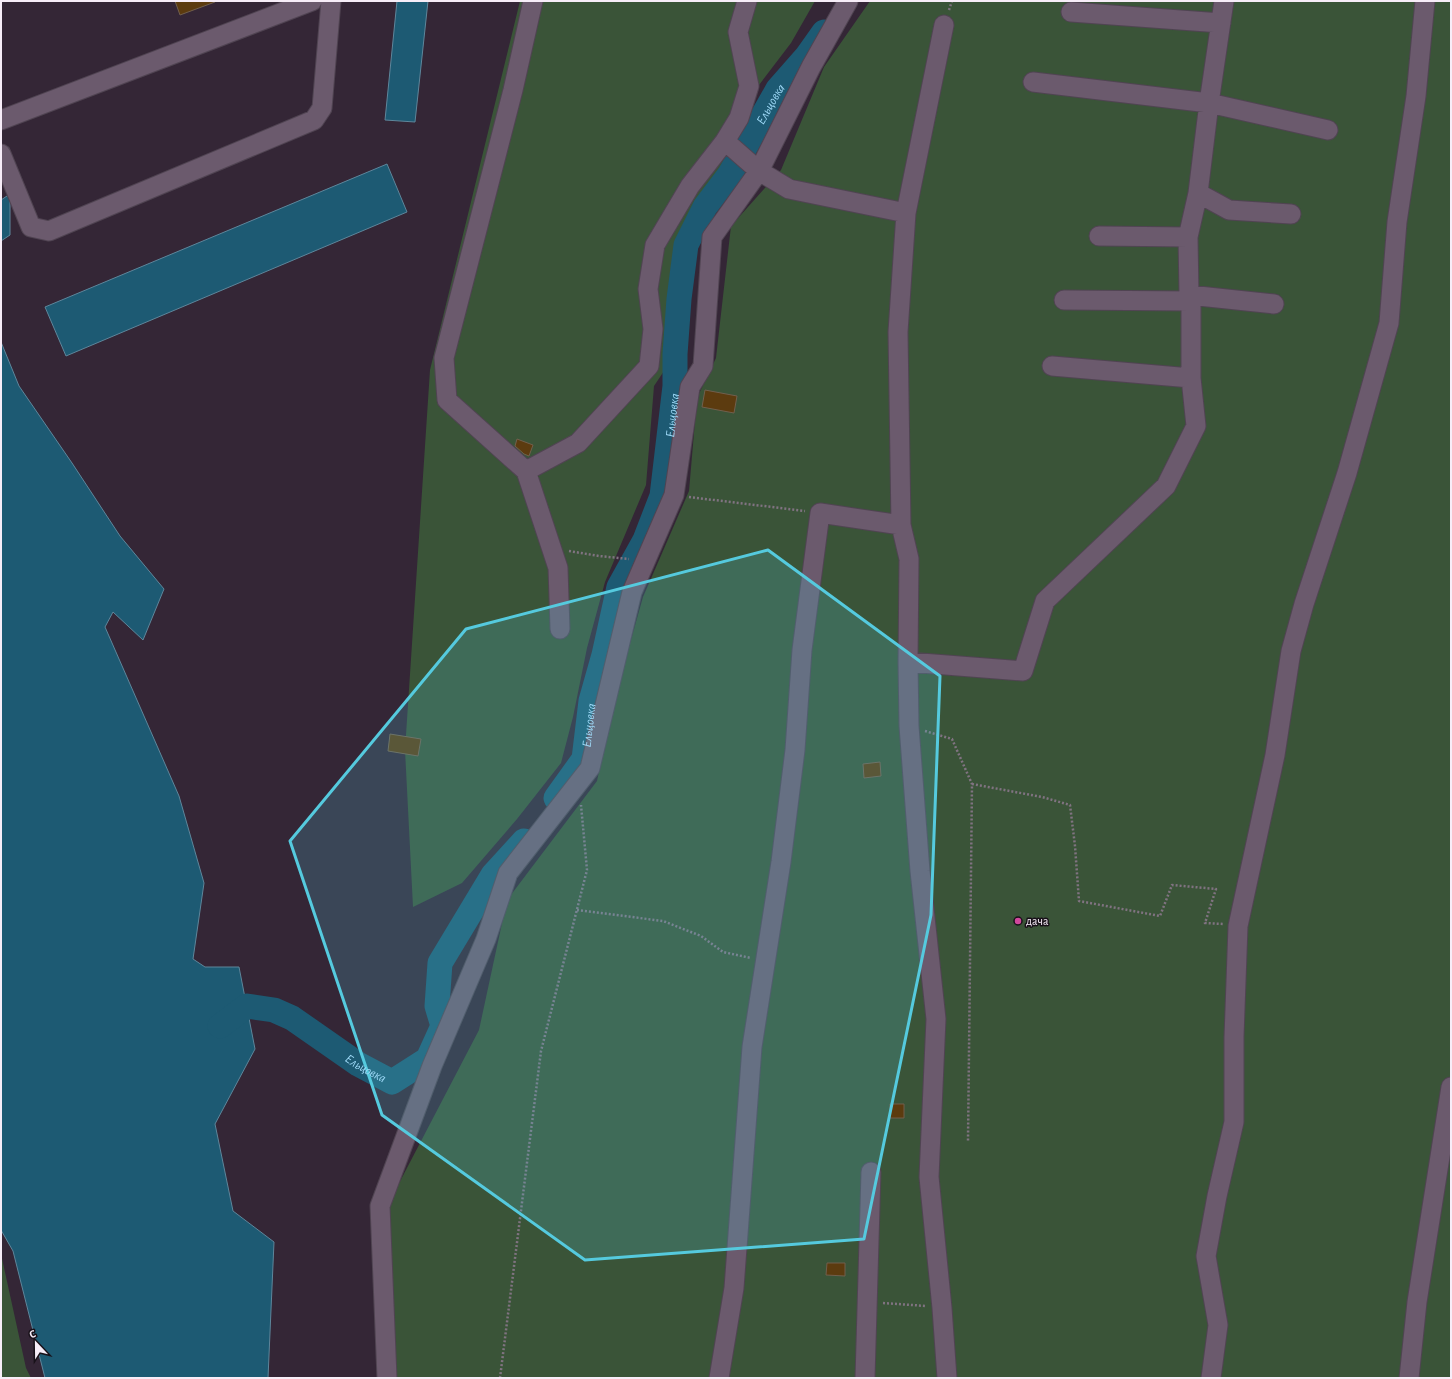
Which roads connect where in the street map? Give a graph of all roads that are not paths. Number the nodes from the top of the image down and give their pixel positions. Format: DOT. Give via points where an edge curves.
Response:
graph roads {
  1 [pos="312,1"];
  2 [pos="331,1"];
  3 [pos="533,1"];
  4 [pos="747,1"];
  5 [pos="848,1"];
  6 [pos="1224,1"];
  7 [pos="1425,1"];
  8 [pos="1071,12"];
  9 [pos="1220,23"];
  10 [pos="944,25"];
  11 [pos="1033,82"];
  12 [pos="1209,103"];
  13 [pos="1,120"];
  14 [pos="1328,130"];
  15 [pos="725,141"];
  16 [pos="1,154"];
  17 [pos="759,171"];
  18 [pos="1198,193"];
  19 [pos="906,213"];
  20 [pos="1292,214"];
  21 [pos="1099,236"];
  22 [pos="1188,237"];
  23 [pos="1190,298"];
  24 [pos="1064,300"];
  25 [pos="1274,304"];
  26 [pos="1052,366"];
  27 [pos="1191,378"];
  28 [pos="526,471"];
  29 [pos="901,525"];
  30 [pos="560,629"];
  31 [pos="908,662"];
  32 [pos="1451,1087"];
  33 [pos="1445,1161"];
  34 [pos="871,1172"];
  35 [pos="387,1378"];
  36 [pos="719,1378"];
  37 [pos="865,1378"];
  38 [pos="947,1378"];
  39 [pos="1212,1378"];
  40 [pos="1410,1378"];
  1 -- 13 [label="street"];
  2 -- 16 [label="street" via="322,108 314,120 49,231 31,227"];
  3 -- 28 [label="street" via="513,90 444,358 446,400"];
  4 -- 15 [label="street" via="738,32 749,86 739,118"];
  5 -- 17 [label="street" via="811,67"];
  6 -- 9 [label="street"];
  7 -- 39 [label="street" via="1416,96 1397,222 1389,323 1347,473 1291,651 1275,755 1238,926 1234,1122 1206,1256 1218,1325"];
  8 -- 9 [label="street"];
  9 -- 12 [label="street"];
  10 -- 19 [label="street"];
  11 -- 12 [label="street"];
  12 -- 14 [label="street"];
  12 -- 18 [label="street"];
  15 -- 17 [label="street"];
  15 -- 28 [label="street" via="690,186 656,245 648,289 653,329 649,366 578,443"];
  17 -- 19 [label="street" via="789,189"];
  17 -- 35 [label="street" via="712,237 703,366 690,387 674,495 632,592 590,768 508,872 486,939 432,1066 380,1206"];
  18 -- 20 [label="street" via="1229,210"];
  18 -- 22 [label="street"];
  19 -- 29 [label="street" via="898,332"];
  21 -- 22 [label="street"];
  22 -- 23 [label="street"];
  23 -- 24 [label="street"];
  23 -- 25 [label="street"];
  23 -- 27 [label="street"];
  26 -- 27 [label="street"];
  27 -- 31 [label="street" via="1196,426 1166,486 1044,601 1023,671"];
  28 -- 30 [label="street" via="558,568"];
  29 -- 31 [label="street" via="909,559"];
  29 -- 36 [label="street" via="820,513 802,650 795,750 782,862 752,1047 734,1288"];
  31 -- 38 [label="street" via="909,726 920,871 936,1019 929,1178"];
  32 -- 33 [label="street"];
  33 -- 40 [label="street" via="1417,1302"];
  34 -- 37 [label="street"];
}
